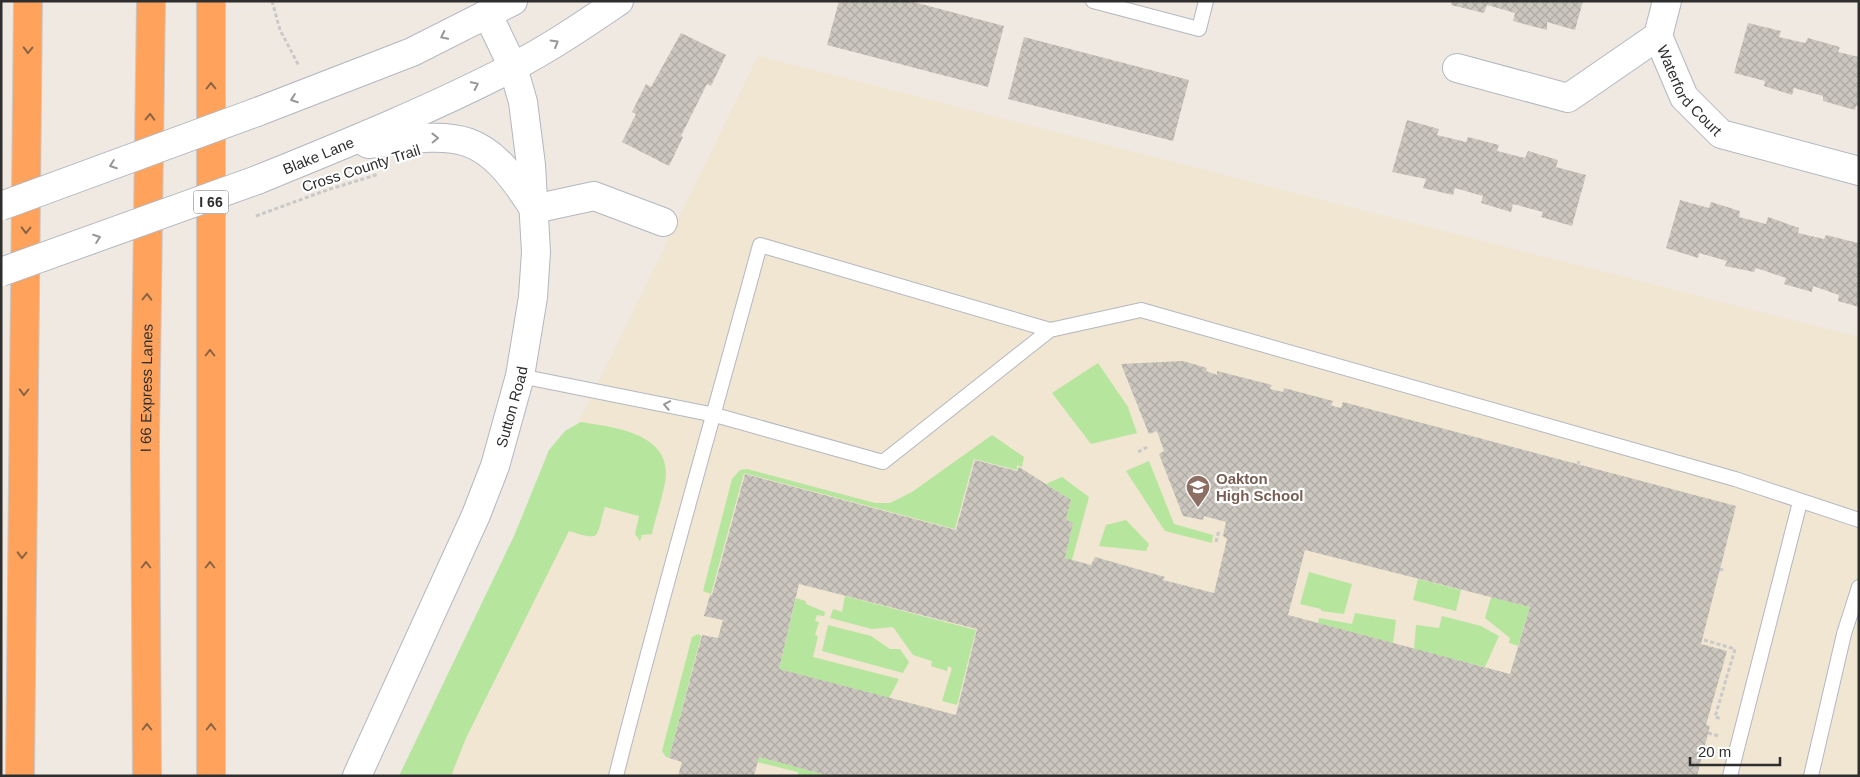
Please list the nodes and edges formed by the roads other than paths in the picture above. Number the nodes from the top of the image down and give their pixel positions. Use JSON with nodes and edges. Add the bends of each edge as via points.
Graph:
{"nodes":[{"id":1,"x":28,"y":1,"type":"edge"},
{"id":2,"x":152,"y":1,"type":"edge"},
{"id":3,"x":211,"y":1,"type":"edge"},
{"id":4,"x":513,"y":1,"type":"edge"},
{"id":5,"x":619,"y":1,"type":"edge"},
{"id":6,"x":1093,"y":1,"type":"edge"},
{"id":7,"x":1206,"y":1,"type":"edge"},
{"id":8,"x":1667,"y":1,"type":"edge"},
{"id":9,"x":488,"y":15,"type":"junction"},
{"id":10,"x":1658,"y":36,"type":"junction"},
{"id":11,"x":513,"y":67,"type":"junction"},
{"id":12,"x":1456,"y":68,"type":"dead end"},
{"id":13,"x":335,"y":148,"type":"junction"},
{"id":14,"x":1859,"y":171,"type":"edge"},
{"id":15,"x":1,"y":206,"type":"edge"},
{"id":16,"x":534,"y":209,"type":"junction"},
{"id":17,"x":663,"y":222,"type":"dead end"},
{"id":18,"x":1,"y":272,"type":"edge"},
{"id":19,"x":1050,"y":330,"type":"junction"},
{"id":20,"x":520,"y":376,"type":"junction"},
{"id":21,"x":715,"y":415,"type":"junction"},
{"id":22,"x":1800,"y":502,"type":"junction"},
{"id":23,"x":1859,"y":520,"type":"edge"},
{"id":24,"x":1859,"y":586,"type":"edge"},
{"id":25,"x":20,"y":776,"type":"edge"},
{"id":26,"x":147,"y":776,"type":"edge"},
{"id":27,"x":211,"y":776,"type":"edge"},
{"id":28,"x":357,"y":776,"type":"edge"},
{"id":29,"x":616,"y":776,"type":"edge"},
{"id":30,"x":1730,"y":776,"type":"edge"},
{"id":31,"x":1811,"y":776,"type":"edge"}],
"edges":[{"from":1,"to":25,"type":"highway","one_way":true},
{"from":26,"to":2,"type":"highway","name":"I 66 Express Lanes","one_way":true,"via":[[145,440]]},
{"from":27,"to":3,"type":"highway","number":"I 66","one_way":true},
{"from":4,"to":9,"type":"street"},
{"from":11,"to":5,"type":"street","name":"Blake Lane","one_way":true},
{"from":6,"to":7,"type":"lane","via":[[1199,29]]},
{"from":8,"to":10,"type":"street"},
{"from":9,"to":11,"type":"street","name":"Sutton Road"},
{"from":9,"to":15,"type":"street","one_way":true,"bridge":true,"via":[[412,52]]},
{"from":10,"to":12,"type":"street","name":"Waterford Court","via":[[1568,98]]},
{"from":10,"to":14,"type":"street","name":"Waterford Court","via":[[1684,97],[1720,134]]},
{"from":13,"to":11,"type":"street","name":"Blake Lane","one_way":true},
{"from":11,"to":16,"type":"street","name":"Sutton Road","via":[[527,126]]},
{"from":13,"to":16,"type":"street","one_way":true,"via":[[458,138],[482,146],[499,160]]},
{"from":18,"to":13,"type":"street","name":"Blake Lane","one_way":true,"bridge":true,"via":[[257,180]]},
{"from":16,"to":17,"type":"street","via":[[594,196]]},
{"from":16,"to":20,"type":"street","name":"Sutton Road","via":[[533,297]]},
{"from":19,"to":21,"type":"lane","via":[[883,462]]},
{"from":19,"to":21,"type":"lane","via":[[760,245]]},
{"from":19,"to":22,"type":"lane","via":[[1141,310],[1735,479]]},
{"from":21,"to":20,"type":"lane","one_way":true},
{"from":20,"to":28,"type":"street","name":"Sutton Road","via":[[495,466],[476,515]]},
{"from":21,"to":29,"type":"lane","via":[[670,566]]},
{"from":22,"to":23,"type":"lane"},
{"from":22,"to":30,"type":"lane"},
{"from":24,"to":31,"type":"lane","via":[[1844,634]]}]}
